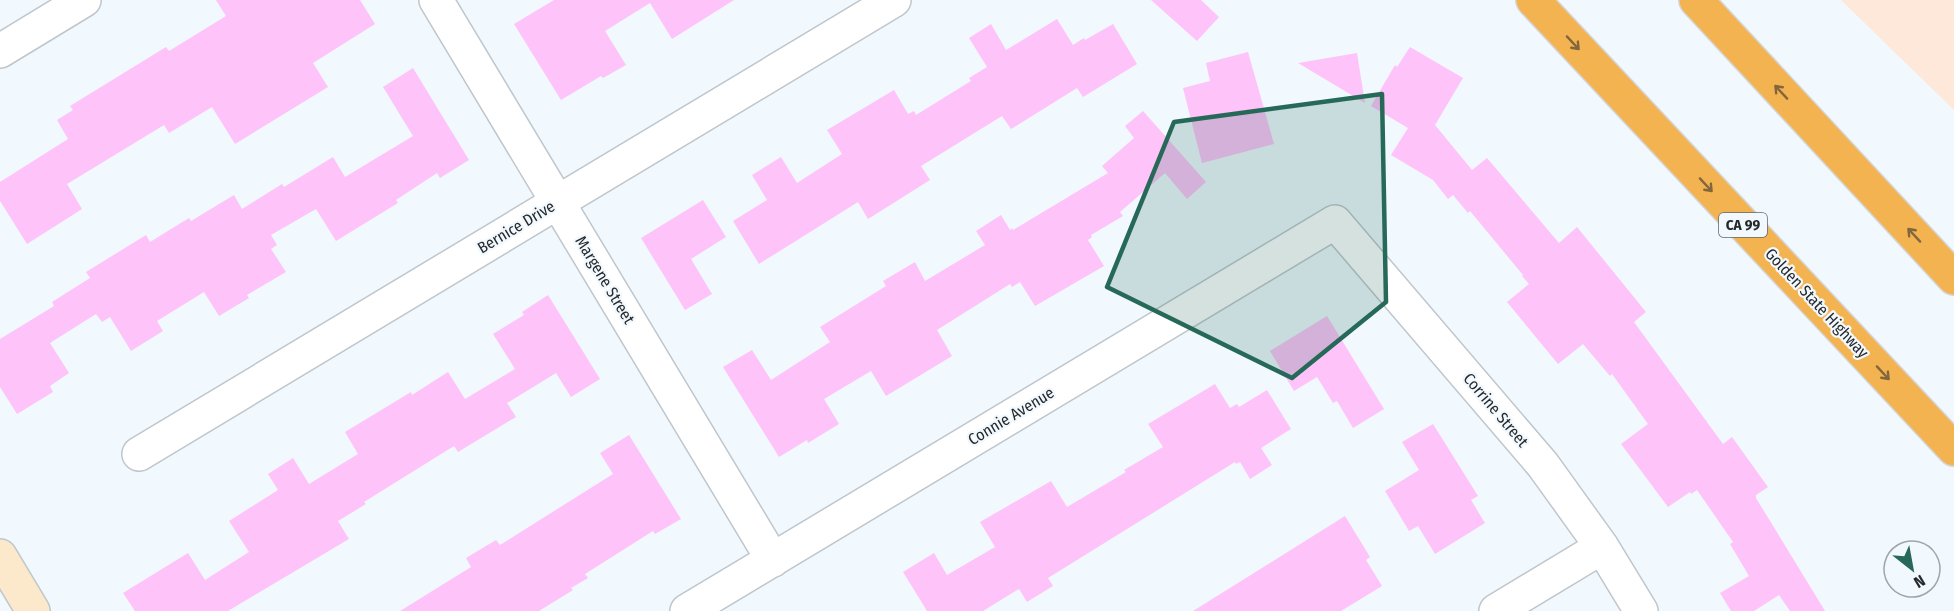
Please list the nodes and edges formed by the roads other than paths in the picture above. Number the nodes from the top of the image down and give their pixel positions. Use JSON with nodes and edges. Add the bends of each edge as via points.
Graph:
{"nodes":[{"id":1,"x":84,"y":0,"type":"edge"},
{"id":2,"x":436,"y":0,"type":"edge"},
{"id":3,"x":894,"y":0,"type":"edge"},
{"id":4,"x":1533,"y":0,"type":"edge"},
{"id":5,"x":1696,"y":0,"type":"edge"},
{"id":6,"x":0,"y":51,"type":"edge"},
{"id":7,"x":558,"y":202,"type":"junction"},
{"id":8,"x":1335,"y":222,"type":"joint"},
{"id":9,"x":1954,"y":278,"type":"edge"},
{"id":10,"x":1954,"y":449,"type":"edge"},
{"id":11,"x":139,"y":453,"type":"dead end"},
{"id":12,"x":1602,"y":548,"type":"junction"},
{"id":13,"x":0,"y":556,"type":"edge"},
{"id":14,"x":773,"y":560,"type":"junction"},
{"id":15,"x":33,"y":611,"type":"edge"},
{"id":16,"x":687,"y":611,"type":"edge"},
{"id":17,"x":1496,"y":611,"type":"edge"},
{"id":18,"x":1641,"y":611,"type":"edge"}],
"edges":[{"from":1,"to":6,"type":"street"},
{"from":2,"to":7,"type":"street","name":"Margene Street"},
{"from":3,"to":7,"type":"street","name":"Bernice Drive"},
{"from":4,"to":10,"type":"highway","name":"Golden State Highway","number":"CA 99","one_way":true},
{"from":9,"to":5,"type":"highway","one_way":true},
{"from":7,"to":11,"type":"street","name":"Bernice Drive"},
{"from":7,"to":14,"type":"street","name":"Margene Street"},
{"from":8,"to":12,"type":"street","name":"Corrine Street","via":[[1543,465]]},
{"from":8,"to":14,"type":"street","name":"Connie Avenue"},
{"from":12,"to":17,"type":"street"},
{"from":12,"to":18,"type":"street","name":"Corrine Street"},
{"from":13,"to":15,"type":"street"},
{"from":14,"to":16,"type":"street","name":"Connie Avenue"}]}
